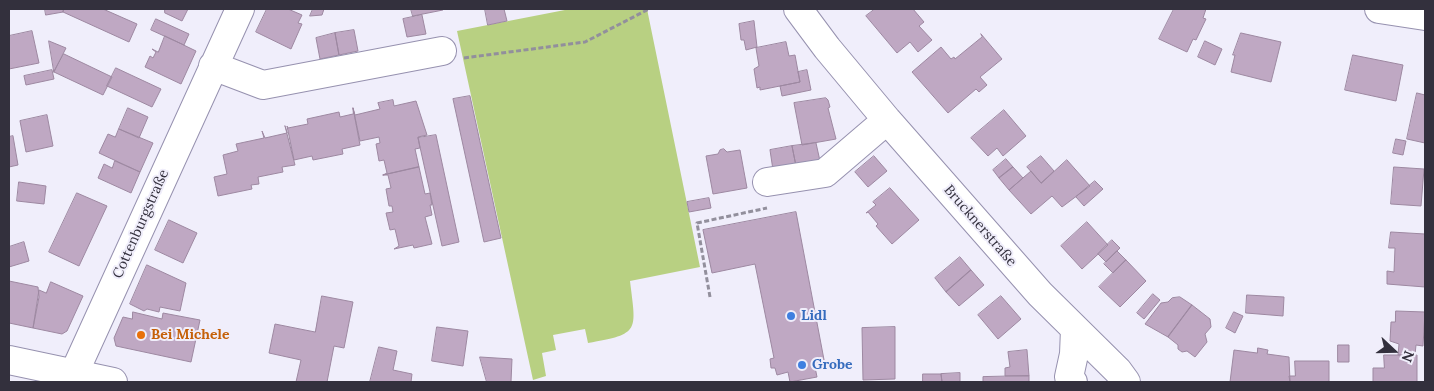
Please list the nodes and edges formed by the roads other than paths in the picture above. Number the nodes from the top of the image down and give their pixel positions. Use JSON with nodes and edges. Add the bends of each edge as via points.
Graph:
{"nodes":[{"id":1,"x":240,"y":9,"type":"edge"},
{"id":2,"x":798,"y":9,"type":"edge"},
{"id":3,"x":1379,"y":9,"type":"edge"},
{"id":4,"x":1425,"y":16,"type":"edge"},
{"id":5,"x":442,"y":51,"type":"road end"},
{"id":6,"x":214,"y":66,"type":"junction"},
{"id":7,"x":887,"y":120,"type":"junction"},
{"id":8,"x":774,"y":181,"type":"road end"},
{"id":9,"x":1075,"y":329,"type":"junction"},
{"id":10,"x":9,"y":360,"type":"edge"},
{"id":11,"x":72,"y":378,"type":"edge"},
{"id":12,"x":1118,"y":378,"type":"edge"},
{"id":13,"x":113,"y":382,"type":"edge"},
{"id":14,"x":1073,"y":382,"type":"edge"}],
"edges":[{"from":1,"to":6,"type":"street","name":"Cottenburgstraße"},
{"from":2,"to":7,"type":"street","name":"Brucknerstraße","via":[[826,48]]},
{"from":3,"to":4,"type":"street"},
{"from":5,"to":6,"type":"street","via":[[272,85],[254,84]]},
{"from":6,"to":11,"type":"street","name":"Cottenburgstraße"},
{"from":7,"to":8,"type":"street","via":[[825,173]]},
{"from":7,"to":9,"type":"street","name":"Brucknerstraße","via":[[1040,294]]},
{"from":9,"to":12,"type":"street","name":"Brucknerstraße"},
{"from":9,"to":14,"type":"street","via":[[1069,377]]},
{"from":10,"to":11,"type":"street"},
{"from":11,"to":13,"type":"street"}]}
